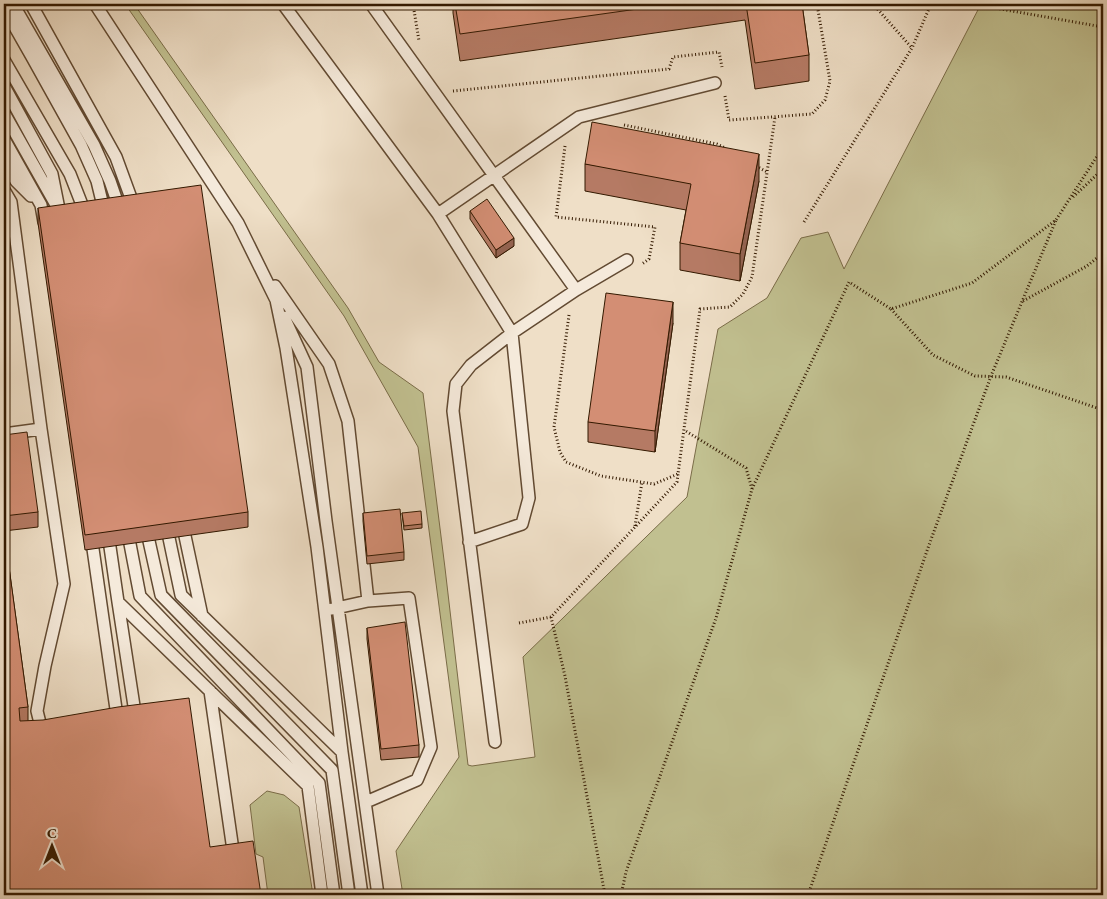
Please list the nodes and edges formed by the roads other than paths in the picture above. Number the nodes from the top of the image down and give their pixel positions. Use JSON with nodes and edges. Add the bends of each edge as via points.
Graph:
{"nodes":[{"id":1,"x":13,"y":4,"type":"edge"},
{"id":2,"x":31,"y":4,"type":"edge"},
{"id":3,"x":95,"y":4,"type":"edge"},
{"id":4,"x":282,"y":4,"type":"edge"},
{"id":5,"x":371,"y":4,"type":"edge"},
{"id":6,"x":4,"y":8,"type":"edge"},
{"id":7,"x":4,"y":60,"type":"edge"},
{"id":8,"x":715,"y":83,"type":"dead end"},
{"id":9,"x":4,"y":86,"type":"edge"},
{"id":10,"x":4,"y":113,"type":"edge"},
{"id":11,"x":4,"y":139,"type":"edge"},
{"id":12,"x":4,"y":160,"type":"edge"},
{"id":13,"x":494,"y":175,"type":"junction"},
{"id":14,"x":4,"y":190,"type":"edge"},
{"id":15,"x":41,"y":204,"type":"junction"},
{"id":16,"x":135,"y":209,"type":"edge"},
{"id":17,"x":121,"y":211,"type":"edge"},
{"id":18,"x":104,"y":214,"type":"edge"},
{"id":19,"x":438,"y":214,"type":"junction"},
{"id":20,"x":86,"y":216,"type":"edge"},
{"id":21,"x":44,"y":222,"type":"edge"},
{"id":22,"x":253,"y":253,"type":"junction"},
{"id":23,"x":627,"y":260,"type":"dead end"},
{"id":24,"x":576,"y":290,"type":"junction"},
{"id":25,"x":276,"y":300,"type":"junction"},
{"id":26,"x":512,"y":333,"type":"junction"},
{"id":27,"x":41,"y":429,"type":"junction"},
{"id":28,"x":4,"y":434,"type":"edge"},
{"id":29,"x":185,"y":536,"type":"edge"},
{"id":30,"x":169,"y":538,"type":"edge"},
{"id":31,"x":149,"y":541,"type":"edge"},
{"id":32,"x":470,"y":542,"type":"junction"},
{"id":33,"x":130,"y":544,"type":"edge"},
{"id":34,"x":110,"y":547,"type":"edge"},
{"id":35,"x":93,"y":549,"type":"edge"},
{"id":36,"x":368,"y":601,"type":"junction"},
{"id":37,"x":118,"y":602,"type":"junction"},
{"id":38,"x":338,"y":607,"type":"junction"},
{"id":39,"x":325,"y":610,"type":"junction"},
{"id":40,"x":202,"y":616,"type":"junction"},
{"id":41,"x":210,"y":691,"type":"junction"},
{"id":42,"x":137,"y":730,"type":"edge"},
{"id":43,"x":119,"y":732,"type":"edge"},
{"id":44,"x":495,"y":742,"type":"dead end"},
{"id":45,"x":44,"y":744,"type":"edge"},
{"id":46,"x":342,"y":752,"type":"junction"},
{"id":47,"x":366,"y":802,"type":"junction"},
{"id":48,"x":236,"y":868,"type":"edge"},
{"id":49,"x":322,"y":895,"type":"edge"},
{"id":50,"x":334,"y":895,"type":"edge"},
{"id":51,"x":349,"y":895,"type":"edge"},
{"id":52,"x":362,"y":895,"type":"edge"},
{"id":53,"x":378,"y":895,"type":"edge"}],
"edges":[{"from":1,"to":17,"type":"lane","via":[[94,145]]},
{"from":2,"to":16,"type":"lane","via":[[116,157]]},
{"from":3,"to":22,"type":"lane","via":[[238,222]]},
{"from":4,"to":19,"type":"lane"},
{"from":5,"to":13,"type":"lane"},
{"from":6,"to":18,"type":"lane","via":[[81,145],[97,181]]},
{"from":7,"to":20,"type":"lane","via":[[70,174]]},
{"from":8,"to":13,"type":"lane","via":[[579,116]]},
{"from":9,"to":10,"type":"lane","via":[[52,174],[60,215]]},
{"from":11,"to":15,"type":"lane"},
{"from":12,"to":15,"type":"lane","via":[[16,181]]},
{"from":13,"to":19,"type":"lane"},
{"from":13,"to":24,"type":"lane"},
{"from":14,"to":27,"type":"lane","via":[[11,202]]},
{"from":15,"to":21,"type":"lane"},
{"from":19,"to":26,"type":"lane"},
{"from":22,"to":25,"type":"lane"},
{"from":22,"to":36,"type":"lane","via":[[329,364],[348,421]]},
{"from":23,"to":24,"type":"lane"},
{"from":24,"to":26,"type":"lane"},
{"from":25,"to":38,"type":"lane","via":[[307,367]]},
{"from":25,"to":39,"type":"lane"},
{"from":26,"to":32,"type":"lane","via":[[471,365],[456,384],[453,411]]},
{"from":26,"to":32,"type":"lane","via":[[529,498],[522,524]]},
{"from":27,"to":28,"type":"lane"},
{"from":27,"to":45,"type":"lane","via":[[64,584],[37,711]]},
{"from":29,"to":40,"type":"lane"},
{"from":30,"to":40,"type":"lane","via":[[181,595]]},
{"from":31,"to":51,"type":"lane","via":[[161,595],[332,770]]},
{"from":32,"to":44,"type":"lane"},
{"from":33,"to":50,"type":"lane","via":[[140,596],[318,783]]},
{"from":34,"to":37,"type":"lane"},
{"from":35,"to":43,"type":"lane"},
{"from":36,"to":38,"type":"lane"},
{"from":36,"to":47,"type":"lane","via":[[409,598],[431,747],[417,780]]},
{"from":37,"to":41,"type":"lane"},
{"from":37,"to":42,"type":"lane"},
{"from":38,"to":39,"type":"lane"},
{"from":38,"to":47,"type":"lane"},
{"from":39,"to":46,"type":"lane"},
{"from":40,"to":46,"type":"lane"},
{"from":41,"to":48,"type":"lane"},
{"from":41,"to":49,"type":"lane","via":[[308,786]]},
{"from":46,"to":52,"type":"lane"},
{"from":47,"to":53,"type":"lane"}]}
